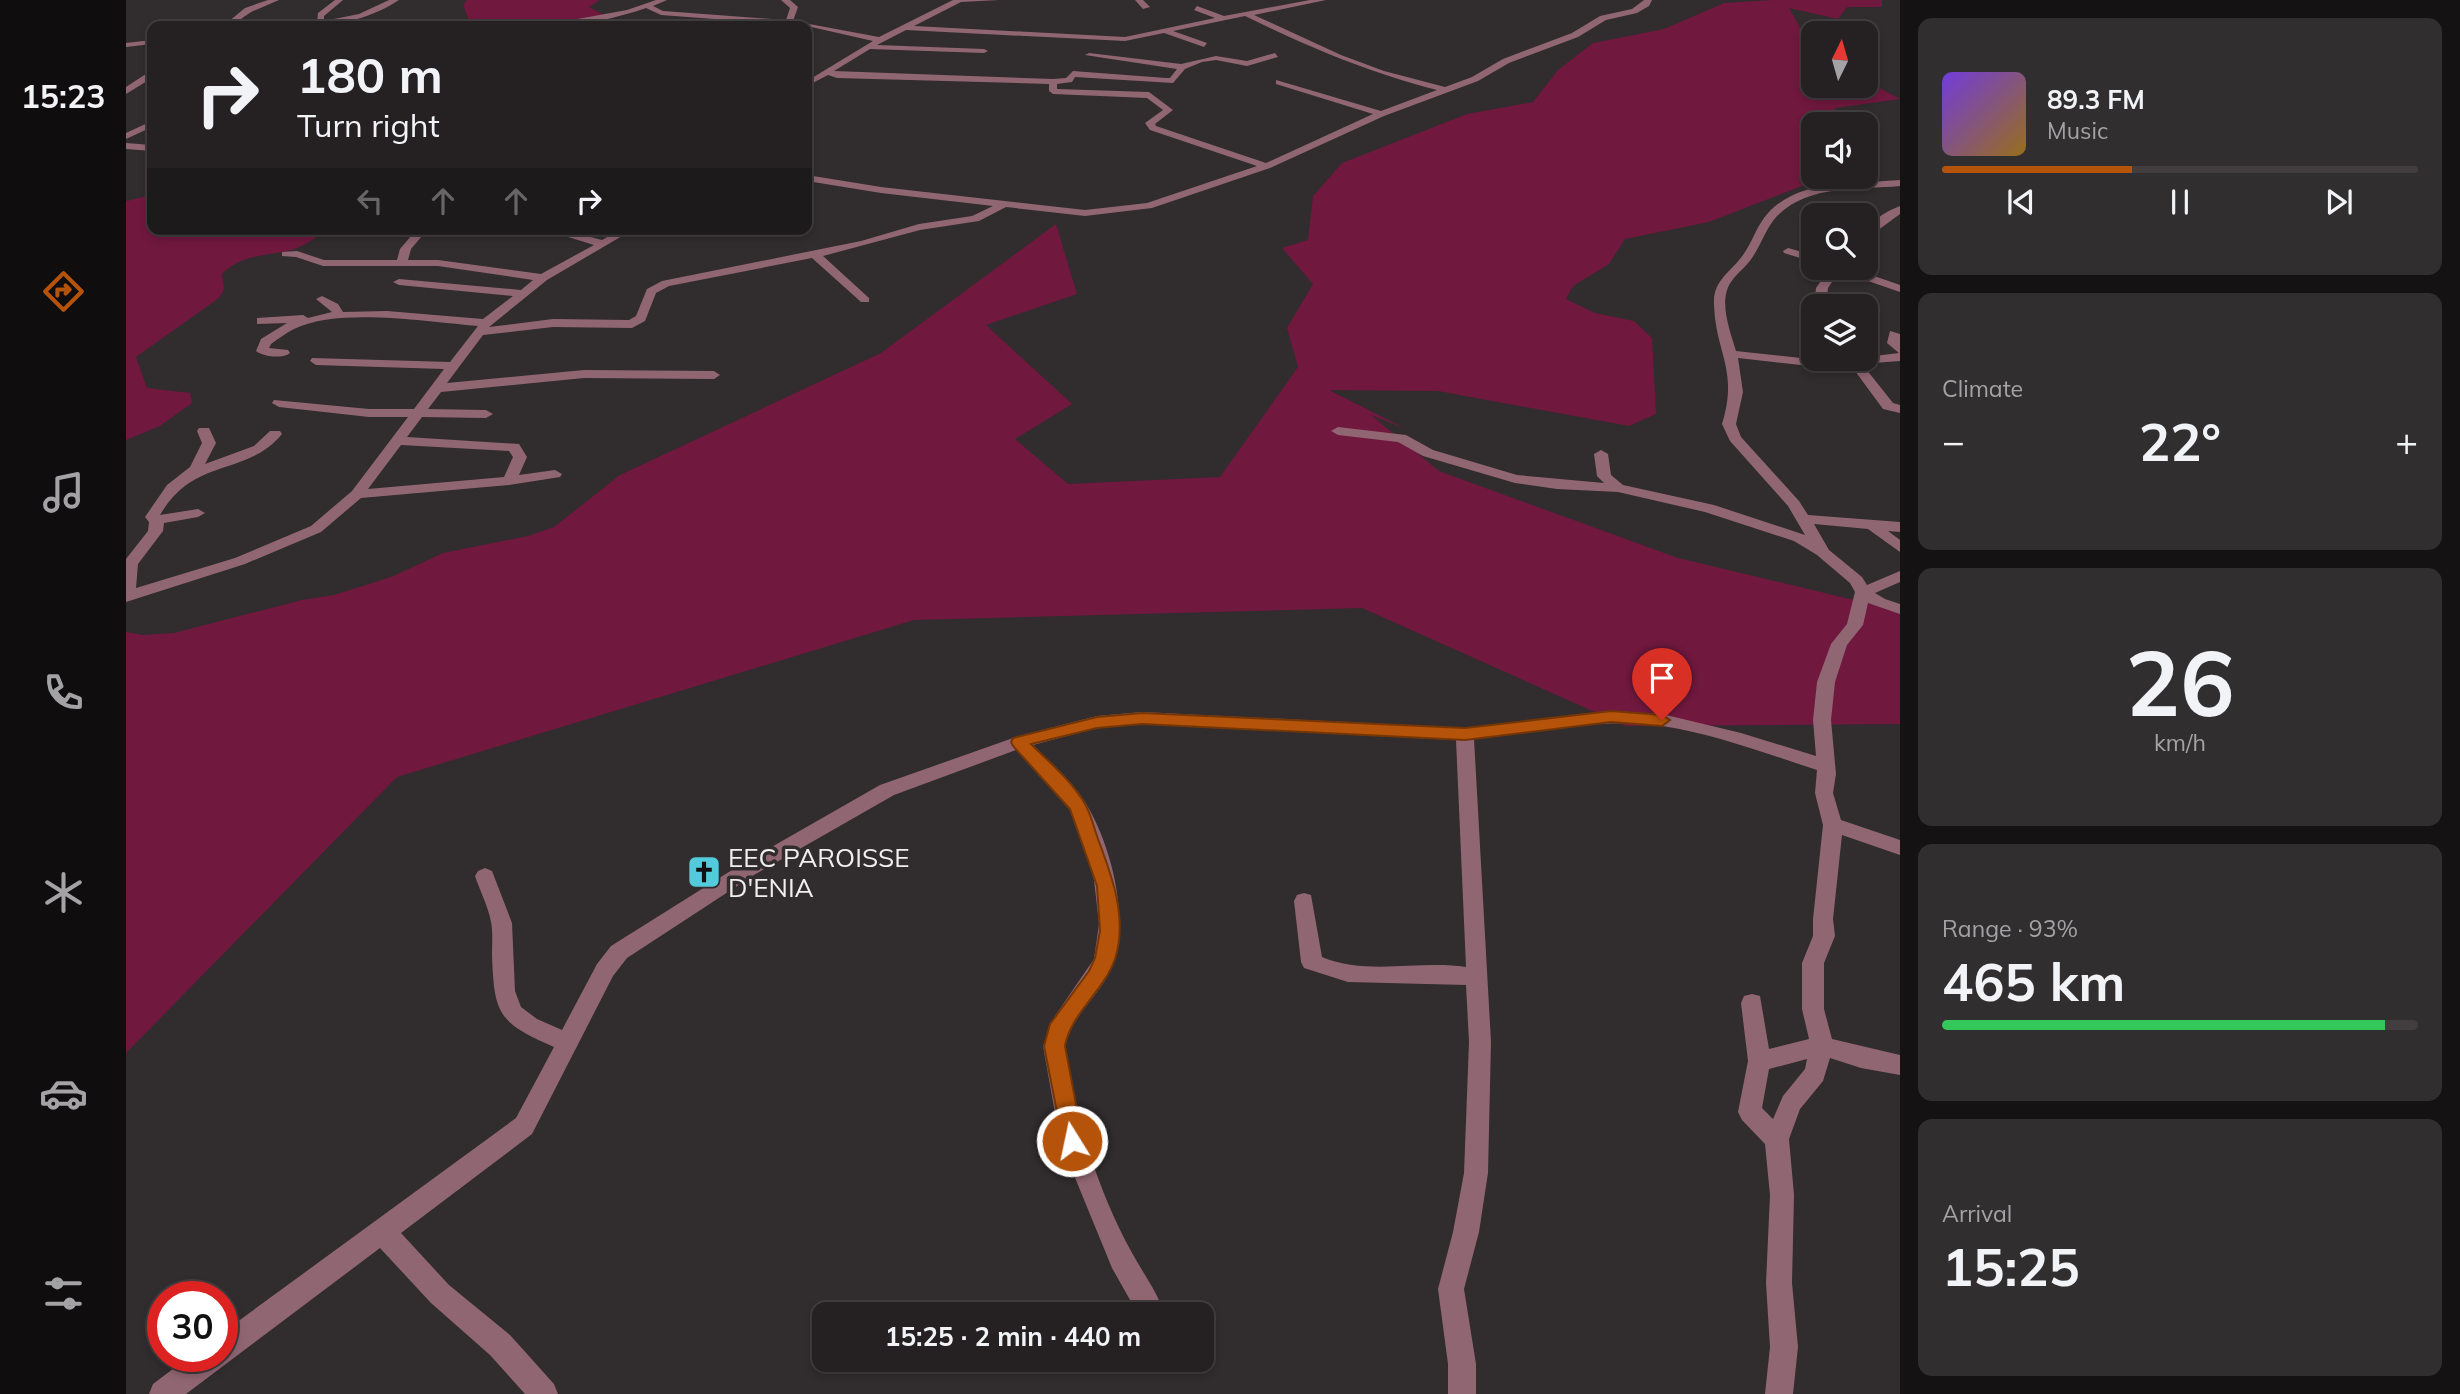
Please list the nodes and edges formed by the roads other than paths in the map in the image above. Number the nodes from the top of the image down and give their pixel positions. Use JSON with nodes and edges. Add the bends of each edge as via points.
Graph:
{"nodes":[{"id":1,"x":275,"y":0,"type":"edge"},
{"id":2,"x":339,"y":0,"type":"edge"},
{"id":3,"x":396,"y":0,"type":"edge"},
{"id":4,"x":663,"y":0,"type":"edge"},
{"id":5,"x":785,"y":0,"type":"edge"},
{"id":6,"x":961,"y":0,"type":"edge"},
{"id":7,"x":995,"y":0,"type":"edge"},
{"id":8,"x":1139,"y":0,"type":"edge"},
{"id":9,"x":1322,"y":0,"type":"edge"},
{"id":10,"x":1294,"y":2,"type":"edge"},
{"id":11,"x":1631,"y":2,"type":"dead end"},
{"id":12,"x":1647,"y":2,"type":"edge"},
{"id":13,"x":648,"y":6,"type":"junction"},
{"id":14,"x":1146,"y":7,"type":"dead end"},
{"id":15,"x":1198,"y":8,"type":"dead end"},
{"id":16,"x":1246,"y":14,"type":"junction"},
{"id":17,"x":1221,"y":18,"type":"junction"},
{"id":18,"x":233,"y":21,"type":"edge"},
{"id":19,"x":319,"y":21,"type":"edge"},
{"id":20,"x":335,"y":21,"type":"edge"},
{"id":21,"x":573,"y":21,"type":"edge"},
{"id":22,"x":775,"y":21,"type":"edge"},
{"id":23,"x":789,"y":21,"type":"edge"},
{"id":24,"x":812,"y":27,"type":"edge"},
{"id":25,"x":907,"y":28,"type":"junction"},
{"id":26,"x":1167,"y":32,"type":"junction"},
{"id":27,"x":1135,"y":39,"type":"junction"},
{"id":28,"x":880,"y":40,"type":"junction"},
{"id":29,"x":147,"y":43,"type":"edge"},
{"id":30,"x":126,"y":45,"type":"edge"},
{"id":31,"x":1204,"y":45,"type":"dead end"},
{"id":32,"x":870,"y":47,"type":"junction"},
{"id":33,"x":984,"y":51,"type":"dead end"},
{"id":34,"x":1089,"y":55,"type":"junction"},
{"id":35,"x":1275,"y":55,"type":"dead end"},
{"id":36,"x":1250,"y":63,"type":"junction"},
{"id":37,"x":1182,"y":67,"type":"junction"},
{"id":38,"x":1271,"y":70,"type":"dead end"},
{"id":39,"x":825,"y":71,"type":"junction"},
{"id":40,"x":1073,"y":74,"type":"junction"},
{"id":41,"x":147,"y":77,"type":"edge"},
{"id":42,"x":812,"y":80,"type":"edge"},
{"id":43,"x":1053,"y":82,"type":"junction"},
{"id":44,"x":1279,"y":82,"type":"dead end"},
{"id":45,"x":1445,"y":90,"type":"junction"},
{"id":46,"x":126,"y":91,"type":"edge"},
{"id":47,"x":1381,"y":114,"type":"junction"},
{"id":48,"x":147,"y":126,"type":"edge"},
{"id":49,"x":126,"y":136,"type":"edge"},
{"id":50,"x":126,"y":146,"type":"edge"},
{"id":51,"x":147,"y":148,"type":"edge"},
{"id":52,"x":1267,"y":166,"type":"junction"},
{"id":53,"x":812,"y":179,"type":"edge"},
{"id":54,"x":1899,"y":184,"type":"edge"},
{"id":55,"x":1006,"y":203,"type":"junction"},
{"id":56,"x":1900,"y":209,"type":"edge"},
{"id":57,"x":1878,"y":223,"type":"edge"},
{"id":58,"x":417,"y":235,"type":"edge"},
{"id":59,"x":572,"y":235,"type":"edge"},
{"id":60,"x":619,"y":235,"type":"edge"},
{"id":61,"x":604,"y":244,"type":"junction"},
{"id":62,"x":1788,"y":251,"type":"dead end"},
{"id":63,"x":286,"y":254,"type":"dead end"},
{"id":64,"x":814,"y":254,"type":"junction"},
{"id":65,"x":1801,"y":255,"type":"edge"},
{"id":66,"x":401,"y":263,"type":"junction"},
{"id":67,"x":543,"y":278,"type":"junction"},
{"id":68,"x":1875,"y":280,"type":"edge"},
{"id":69,"x":399,"y":282,"type":"dead end"},
{"id":70,"x":1900,"y":289,"type":"edge"},
{"id":71,"x":521,"y":293,"type":"junction"},
{"id":72,"x":322,"y":299,"type":"dead end"},
{"id":73,"x":865,"y":300,"type":"dead end"},
{"id":74,"x":339,"y":315,"type":"junction"},
{"id":75,"x":314,"y":319,"type":"junction"},
{"id":76,"x":261,"y":321,"type":"dead end"},
{"id":77,"x":483,"y":328,"type":"junction"},
{"id":78,"x":1894,"y":334,"type":"dead end"},
{"id":79,"x":1900,"y":350,"type":"edge"},
{"id":80,"x":285,"y":353,"type":"dead end"},
{"id":81,"x":1733,"y":354,"type":"junction"},
{"id":82,"x":1900,"y":357,"type":"edge"},
{"id":83,"x":1878,"y":359,"type":"edge"},
{"id":84,"x":316,"y":361,"type":"dead end"},
{"id":85,"x":1801,"y":362,"type":"edge"},
{"id":86,"x":455,"y":366,"type":"junction"},
{"id":87,"x":1861,"y":371,"type":"edge"},
{"id":88,"x":714,"y":375,"type":"dead end"},
{"id":89,"x":439,"y":388,"type":"junction"},
{"id":90,"x":279,"y":403,"type":"dead end"},
{"id":91,"x":1900,"y":409,"type":"edge"},
{"id":92,"x":486,"y":414,"type":"dead end"},
{"id":93,"x":417,"y":415,"type":"junction"},
{"id":94,"x":204,"y":431,"type":"dead end"},
{"id":95,"x":1338,"y":432,"type":"dead end"},
{"id":96,"x":275,"y":434,"type":"dead end"},
{"id":97,"x":395,"y":441,"type":"junction"},
{"id":98,"x":1601,"y":454,"type":"dead end"},
{"id":99,"x":192,"y":473,"type":"junction"},
{"id":100,"x":555,"y":474,"type":"dead end"},
{"id":101,"x":509,"y":481,"type":"junction"},
{"id":102,"x":1618,"y":488,"type":"junction"},
{"id":103,"x":357,"y":494,"type":"junction"},
{"id":104,"x":198,"y":513,"type":"dead end"},
{"id":105,"x":1803,"y":519,"type":"junction"},
{"id":106,"x":157,"y":520,"type":"junction"},
{"id":107,"x":1872,"y":525,"type":"junction"},
{"id":108,"x":1900,"y":527,"type":"edge"},
{"id":109,"x":1900,"y":547,"type":"edge"},
{"id":110,"x":1823,"y":553,"type":"junction"},
{"id":111,"x":1900,"y":576,"type":"edge"},
{"id":112,"x":1863,"y":592,"type":"junction"},
{"id":113,"x":127,"y":596,"type":"edge"},
{"id":114,"x":1900,"y":609,"type":"edge"},
{"id":115,"x":1465,"y":734,"type":"junction"},
{"id":116,"x":1019,"y":742,"type":"junction"},
{"id":117,"x":1826,"y":766,"type":"junction"},
{"id":118,"x":1833,"y":825,"type":"junction"},
{"id":119,"x":1900,"y":848,"type":"edge"},
{"id":120,"x":485,"y":876,"type":"dead end"},
{"id":121,"x":1304,"y":901,"type":"dead end"},
{"id":122,"x":1477,"y":977,"type":"junction"},
{"id":123,"x":1752,"y":1003,"type":"dead end"},
{"id":124,"x":569,"y":1043,"type":"junction"},
{"id":125,"x":1822,"y":1046,"type":"junction"},
{"id":126,"x":1759,"y":1060,"type":"junction"},
{"id":127,"x":1900,"y":1065,"type":"edge"},
{"id":128,"x":1777,"y":1139,"type":"junction"},
{"id":129,"x":381,"y":1230,"type":"junction"},
{"id":130,"x":1146,"y":1302,"type":"edge"},
{"id":131,"x":238,"y":1338,"type":"edge"},
{"id":132,"x":192,"y":1372,"type":"edge"},
{"id":133,"x":163,"y":1394,"type":"edge"},
{"id":134,"x":544,"y":1394,"type":"edge"},
{"id":135,"x":1462,"y":1394,"type":"edge"},
{"id":136,"x":1779,"y":1394,"type":"edge"}],
"edges":[{"from":1,"to":18,"type":"street","via":[[247,10]]},
{"from":2,"to":19,"type":"street"},
{"from":3,"to":20,"type":"street","via":[[376,11]]},
{"from":4,"to":13,"type":"street"},
{"from":5,"to":23,"type":"street","via":[[794,7]]},
{"from":6,"to":7,"type":"street"},
{"from":6,"to":25,"type":"street"},
{"from":8,"to":14,"type":"street"},
{"from":9,"to":10,"type":"street"},
{"from":10,"to":16,"type":"street","via":[[1253,8]]},
{"from":11,"to":12,"type":"street"},
{"from":12,"to":45,"type":"street"},
{"from":13,"to":21,"type":"street"},
{"from":13,"to":22,"type":"street","via":[[661,13]]},
{"from":15,"to":17,"type":"street"},
{"from":16,"to":17,"type":"street"},
{"from":16,"to":45,"type":"street","via":[[1381,73]]},
{"from":17,"to":26,"type":"street"},
{"from":24,"to":28,"type":"street"},
{"from":25,"to":27,"type":"street"},
{"from":25,"to":28,"type":"street"},
{"from":26,"to":27,"type":"street"},
{"from":26,"to":31,"type":"street"},
{"from":27,"to":34,"type":"street"},
{"from":28,"to":32,"type":"street"},
{"from":29,"to":30,"type":"street"},
{"from":32,"to":33,"type":"street"},
{"from":32,"to":39,"type":"street"},
{"from":34,"to":37,"type":"street"},
{"from":34,"to":40,"type":"street","via":[[1072,67]]},
{"from":35,"to":36,"type":"street"},
{"from":36,"to":37,"type":"street","via":[[1206,58]]},
{"from":36,"to":38,"type":"street"},
{"from":37,"to":40,"type":"street","via":[[1166,81]]},
{"from":39,"to":42,"type":"street"},
{"from":39,"to":43,"type":"street"},
{"from":40,"to":43,"type":"street","via":[[1069,80]]},
{"from":41,"to":46,"type":"street"},
{"from":43,"to":52,"type":"street","via":[[1053,90],[1149,96],[1169,110],[1152,120],[1153,128]]},
{"from":44,"to":47,"type":"street"},
{"from":45,"to":47,"type":"street"},
{"from":47,"to":52,"type":"street"},
{"from":48,"to":49,"type":"street"},
{"from":50,"to":51,"type":"street"},
{"from":52,"to":55,"type":"street","via":[[1148,206],[1110,212]]},
{"from":53,"to":55,"type":"street"},
{"from":54,"to":81,"type":"street","via":[[1836,186],[1784,205],[1772,215],[1746,259],[1720,289],[1721,316]]},
{"from":55,"to":64,"type":"street","via":[[975,219],[919,227]]},
{"from":56,"to":57,"type":"street"},
{"from":58,"to":66,"type":"street"},
{"from":59,"to":61,"type":"street"},
{"from":60,"to":61,"type":"street"},
{"from":61,"to":67,"type":"street"},
{"from":62,"to":65,"type":"street"},
{"from":63,"to":66,"type":"street","via":[[323,263]]},
{"from":64,"to":73,"type":"street"},
{"from":64,"to":77,"type":"street","via":[[666,283],[651,291],[641,318],[632,324]]},
{"from":66,"to":67,"type":"street","via":[[438,263]]},
{"from":67,"to":71,"type":"street"},
{"from":68,"to":70,"type":"street"},
{"from":69,"to":71,"type":"street"},
{"from":71,"to":77,"type":"street"},
{"from":72,"to":74,"type":"street"},
{"from":74,"to":75,"type":"street"},
{"from":74,"to":77,"type":"street","via":[[387,315]]},
{"from":75,"to":76,"type":"street"},
{"from":75,"to":80,"type":"street","via":[[273,336],[262,351]]},
{"from":77,"to":86,"type":"street"},
{"from":78,"to":79,"type":"street","via":[[1893,343]]},
{"from":81,"to":85,"type":"street"},
{"from":81,"to":105,"type":"street","via":[[1737,378],[1729,424],[1735,438]]},
{"from":82,"to":83,"type":"street"},
{"from":84,"to":86,"type":"street"},
{"from":86,"to":89,"type":"street"},
{"from":87,"to":91,"type":"street","via":[[1888,406]]},
{"from":88,"to":89,"type":"street","via":[[584,374]]},
{"from":89,"to":93,"type":"street"},
{"from":90,"to":93,"type":"street"},
{"from":92,"to":93,"type":"street"},
{"from":93,"to":97,"type":"street"},
{"from":94,"to":99,"type":"street","via":[[209,443]]},
{"from":95,"to":102,"type":"street","via":[[1401,438],[1428,453],[1515,479]]},
{"from":96,"to":99,"type":"street","via":[[260,449]]},
{"from":97,"to":101,"type":"street","via":[[514,447],[520,457]]},
{"from":97,"to":103,"type":"street"},
{"from":98,"to":102,"type":"street","via":[[1604,476]]},
{"from":99,"to":106,"type":"street","via":[[172,488],[153,513]]},
{"from":100,"to":101,"type":"street"},
{"from":101,"to":103,"type":"street"},
{"from":102,"to":110,"type":"street","via":[[1709,508],[1799,538]]},
{"from":103,"to":113,"type":"street","via":[[316,529],[240,561]]},
{"from":104,"to":106,"type":"street"},
{"from":105,"to":107,"type":"street"},
{"from":105,"to":110,"type":"street"},
{"from":106,"to":113,"type":"street","via":[[155,531],[130,564]]},
{"from":107,"to":108,"type":"street"},
{"from":107,"to":109,"type":"street"},
{"from":110,"to":112,"type":"street","via":[[1856,580]]},
{"from":111,"to":112,"type":"street"},
{"from":112,"to":114,"type":"street"},
{"from":112,"to":117,"type":"street","via":[[1856,625],[1839,644],[1826,682],[1822,720]]},
{"from":115,"to":116,"type":"street","via":[[1142,718],[1097,722]]},
{"from":115,"to":117,"type":"street","via":[[1611,717],[1662,720],[1741,738]]},
{"from":115,"to":122,"type":"street"},
{"from":116,"to":124,"type":"street","via":[[887,790],[638,937],[605,970]]},
{"from":116,"to":130,"type":"street","via":[[1078,807],[1106,886],[1110,931],[1105,958],[1057,1031],[1054,1046],[1072,1141],[1121,1259]]},
{"from":117,"to":118,"type":"street","via":[[1824,793]]},
{"from":118,"to":119,"type":"street"},
{"from":118,"to":125,"type":"street","via":[[1824,936],[1813,963],[1813,1009]]},
{"from":120,"to":124,"type":"street","via":[[502,922],[504,992],[512,1013],[529,1026]]},
{"from":121,"to":122,"type":"street","via":[[1312,962],[1321,968]]},
{"from":122,"to":135,"type":"street","via":[[1476,1173],[1451,1289]]},
{"from":123,"to":126,"type":"street"},
{"from":124,"to":129,"type":"street","via":[[523,1126]]},
{"from":125,"to":126,"type":"street"},
{"from":125,"to":127,"type":"street"},
{"from":125,"to":128,"type":"street","via":[[1815,1074],[1791,1103]]},
{"from":126,"to":128,"type":"street","via":[[1750,1112]]},
{"from":128,"to":136,"type":"street","via":[[1784,1347]]},
{"from":129,"to":131,"type":"street"},
{"from":129,"to":134,"type":"street"},
{"from":132,"to":133,"type":"street"}]}
